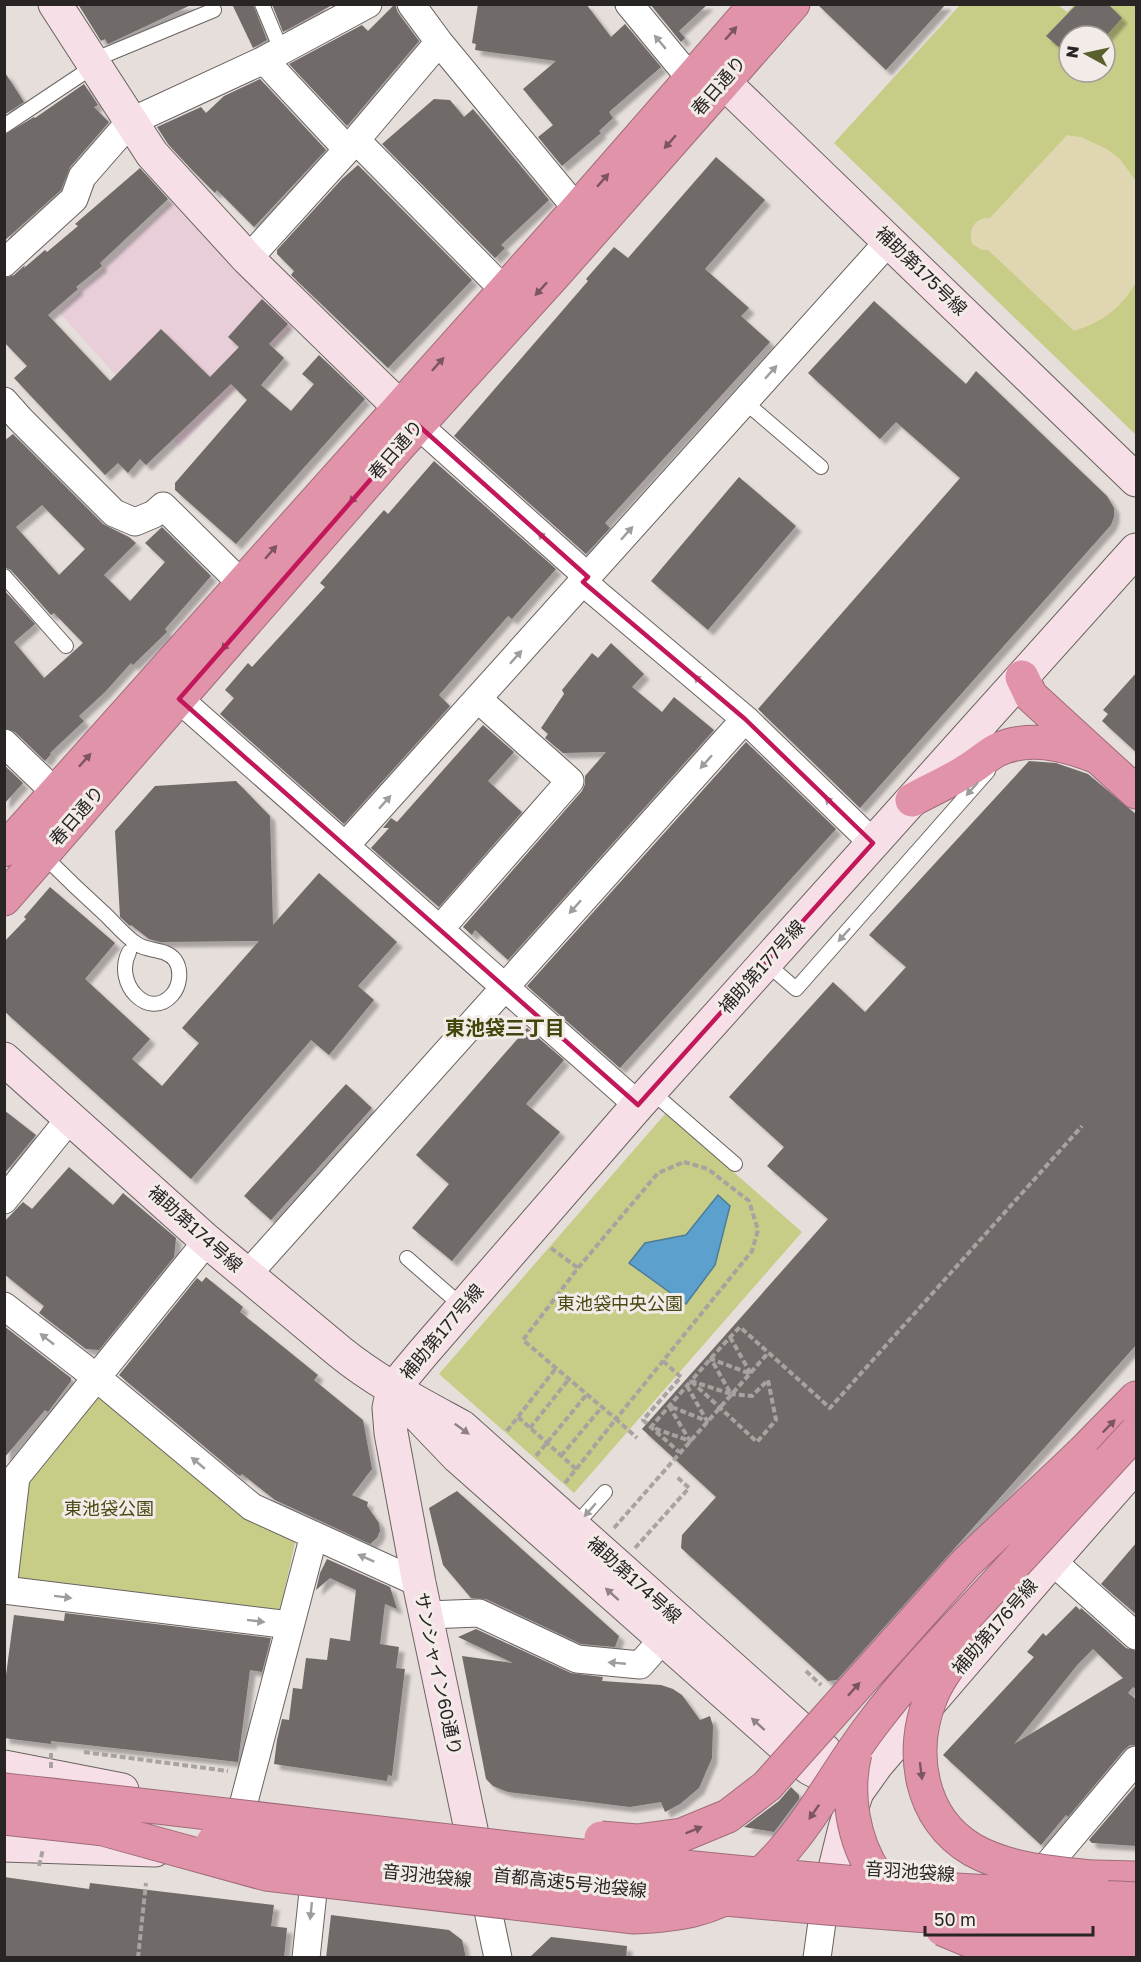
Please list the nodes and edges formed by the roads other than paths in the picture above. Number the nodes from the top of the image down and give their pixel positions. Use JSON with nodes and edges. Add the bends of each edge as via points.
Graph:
{"nodes":[{"id":1,"x":56,"y":4,"type":"edge"},
{"id":2,"x":262,"y":4,"type":"edge"},
{"id":3,"x":411,"y":4,"type":"edge"},
{"id":4,"x":628,"y":4,"type":"edge"},
{"id":5,"x":756,"y":4,"type":"edge"},
{"id":6,"x":793,"y":4,"type":"edge"},
{"id":7,"x":364,"y":5,"type":"edge"},
{"id":8,"x":214,"y":10,"type":"dead end"},
{"id":9,"x":439,"y":42,"type":"junction"},
{"id":10,"x":273,"y":56,"type":"junction"},
{"id":11,"x":92,"y":63,"type":"junction"},
{"id":12,"x":706,"y":75,"type":"junction"},
{"id":13,"x":130,"y":122,"type":"junction"},
{"id":14,"x":4,"y":126,"type":"edge"},
{"id":15,"x":351,"y":144,"type":"junction"},
{"id":16,"x":577,"y":209,"type":"junction"},
{"id":17,"x":889,"y":241,"type":"junction"},
{"id":18,"x":248,"y":259,"type":"junction"},
{"id":19,"x":4,"y":263,"type":"edge"},
{"id":20,"x":504,"y":290,"type":"junction"},
{"id":21,"x":744,"y":402,"type":"junction"},
{"id":22,"x":408,"y":416,"type":"junction"},
{"id":23,"x":10,"y":418,"type":"edge"},
{"id":24,"x":821,"y":467,"type":"dead end"},
{"id":25,"x":1137,"y":480,"type":"edge"},
{"id":26,"x":1137,"y":550,"type":"edge"},
{"id":27,"x":4,"y":576,"type":"edge"},
{"id":28,"x":585,"y":579,"type":"junction"},
{"id":29,"x":243,"y":584,"type":"junction"},
{"id":30,"x":66,"y":646,"type":"dead end"},
{"id":31,"x":1022,"y":677,"type":"junction"},
{"id":32,"x":179,"y":699,"type":"junction"},
{"id":33,"x":478,"y":699,"type":"junction"},
{"id":34,"x":745,"y":719,"type":"junction"},
{"id":35,"x":4,"y":743,"type":"edge"},
{"id":36,"x":1011,"y":745,"type":"junction"},
{"id":37,"x":1097,"y":757,"type":"junction"},
{"id":38,"x":1137,"y":771,"type":"edge"},
{"id":39,"x":1137,"y":792,"type":"edge"},
{"id":40,"x":56,"y":793,"type":"junction"},
{"id":41,"x":912,"y":800,"type":"junction"},
{"id":42,"x":873,"y":843,"type":"junction"},
{"id":43,"x":346,"y":846,"type":"junction"},
{"id":44,"x":4,"y":850,"type":"edge"},
{"id":45,"x":43,"y":855,"type":"junction"},
{"id":46,"x":4,"y":898,"type":"edge"},
{"id":47,"x":440,"y":929,"type":"junction"},
{"id":48,"x":129,"y":952,"type":"dead end"},
{"id":49,"x":766,"y":963,"type":"junction"},
{"id":50,"x":504,"y":987,"type":"junction"},
{"id":51,"x":4,"y":1059,"type":"edge"},
{"id":52,"x":645,"y":1098,"type":"junction"},
{"id":53,"x":71,"y":1117,"type":"junction"},
{"id":54,"x":735,"y":1164,"type":"dead end"},
{"id":55,"x":4,"y":1200,"type":"edge"},
{"id":56,"x":207,"y":1241,"type":"junction"},
{"id":57,"x":407,"y":1258,"type":"dead end"},
{"id":58,"x":247,"y":1275,"type":"junction"},
{"id":59,"x":4,"y":1306,"type":"edge"},
{"id":60,"x":463,"y":1307,"type":"junction"},
{"id":61,"x":97,"y":1378,"type":"junction"},
{"id":62,"x":393,"y":1389,"type":"junction"},
{"id":63,"x":1137,"y":1398,"type":"edge"},
{"id":64,"x":1137,"y":1432,"type":"edge"},
{"id":65,"x":1081,"y":1454,"type":"junction"},
{"id":66,"x":1137,"y":1454,"type":"edge"},
{"id":67,"x":1137,"y":1465,"type":"edge"},
{"id":68,"x":605,"y":1492,"type":"dead end"},
{"id":69,"x":574,"y":1527,"type":"junction"},
{"id":70,"x":314,"y":1535,"type":"junction"},
{"id":71,"x":1052,"y":1561,"type":"junction"},
{"id":72,"x":631,"y":1563,"type":"junction"},
{"id":73,"x":4,"y":1580,"type":"edge"},
{"id":74,"x":419,"y":1582,"type":"junction"},
{"id":75,"x":4,"y":1590,"type":"edge"},
{"id":76,"x":921,"y":1612,"type":"dead end"},
{"id":77,"x":426,"y":1615,"type":"junction"},
{"id":78,"x":290,"y":1625,"type":"junction"},
{"id":79,"x":1137,"y":1636,"type":"edge"},
{"id":80,"x":663,"y":1639,"type":"junction"},
{"id":81,"x":888,"y":1650,"type":"dead end"},
{"id":82,"x":1137,"y":1760,"type":"edge"},
{"id":83,"x":877,"y":1764,"type":"junction"},
{"id":84,"x":4,"y":1767,"type":"edge"},
{"id":85,"x":4,"y":1785,"type":"edge"},
{"id":86,"x":4,"y":1790,"type":"edge"},
{"id":87,"x":857,"y":1792,"type":"junction"},
{"id":88,"x":231,"y":1812,"type":"junction"},
{"id":89,"x":4,"y":1818,"type":"edge"},
{"id":90,"x":4,"y":1826,"type":"edge"},
{"id":91,"x":318,"y":1826,"type":"junction"},
{"id":92,"x":103,"y":1829,"type":"junction"},
{"id":93,"x":474,"y":1840,"type":"junction"},
{"id":94,"x":4,"y":1845,"type":"edge"},
{"id":95,"x":216,"y":1851,"type":"junction"},
{"id":96,"x":316,"y":1864,"type":"junction"},
{"id":97,"x":835,"y":1867,"type":"junction"},
{"id":98,"x":1137,"y":1878,"type":"edge"},
{"id":99,"x":1035,"y":1880,"type":"junction"},
{"id":100,"x":482,"y":1882,"type":"junction"},
{"id":101,"x":1137,"y":1884,"type":"edge"},
{"id":102,"x":1137,"y":1899,"type":"edge"},
{"id":103,"x":822,"y":1922,"type":"junction"},
{"id":104,"x":1126,"y":1945,"type":"edge"},
{"id":105,"x":306,"y":1958,"type":"edge"},
{"id":106,"x":498,"y":1958,"type":"edge"},
{"id":107,"x":817,"y":1958,"type":"edge"}],
"edges":[{"from":1,"to":11,"type":"street"},
{"from":2,"to":10,"type":"lane"},
{"from":3,"to":9,"type":"street"},
{"from":12,"to":4,"type":"street","one_way":true},
{"from":12,"to":5,"type":"highway","name":"春日通り","one_way":true},
{"from":6,"to":12,"type":"highway","name":"春日通り"},
{"from":7,"to":10,"type":"street"},
{"from":8,"to":11,"type":"lane"},
{"from":9,"to":15,"type":"street"},
{"from":9,"to":16,"type":"street"},
{"from":10,"to":13,"type":"street"},
{"from":10,"to":15,"type":"street"},
{"from":11,"to":13,"type":"street"},
{"from":11,"to":14,"type":"lane"},
{"from":16,"to":12,"type":"highway","name":"春日通り","one_way":true},
{"from":12,"to":17,"type":"street","name":"補助第175号線"},
{"from":12,"to":22,"type":"highway","name":"春日通り","one_way":true,"via":[[556,273]]},
{"from":13,"to":18,"type":"street","via":[[152,154]]},
{"from":13,"to":19,"type":"street","via":[[82,177],[74,199]]},
{"from":15,"to":18,"type":"street"},
{"from":15,"to":20,"type":"street"},
{"from":16,"to":20,"type":"highway","name":"春日通り"},
{"from":21,"to":17,"type":"street","one_way":true},
{"from":17,"to":25,"type":"street","name":"補助第175号線"},
{"from":18,"to":22,"type":"street"},
{"from":22,"to":20,"type":"highway","name":"春日通り","one_way":true},
{"from":21,"to":24,"type":"lane"},
{"from":28,"to":21,"type":"street","one_way":true},
{"from":28,"to":22,"type":"street","one_way":true},
{"from":29,"to":22,"type":"highway","name":"春日通り","one_way":true},
{"from":22,"to":32,"type":"highway","name":"春日通り","one_way":true},
{"from":23,"to":29,"type":"street","via":[[114,513],[135,522],[163,506]]},
{"from":26,"to":31,"type":"street","name":"補助第177号線"},
{"from":27,"to":30,"type":"lane"},
{"from":33,"to":28,"type":"street","one_way":true},
{"from":34,"to":28,"type":"street","one_way":true},
{"from":40,"to":29,"type":"highway","name":"春日通り","one_way":true},
{"from":31,"to":37,"type":"highway","via":[[1031,696]]},
{"from":31,"to":38,"type":"highway","via":[[1040,683]]},
{"from":31,"to":41,"type":"street","name":"補助第177号線"},
{"from":32,"to":43,"type":"street"},
{"from":32,"to":45,"type":"highway","name":"春日通り"},
{"from":43,"to":33,"type":"street","one_way":true},
{"from":33,"to":47,"type":"street","via":[[570,781]]},
{"from":42,"to":34,"type":"street","one_way":true},
{"from":34,"to":50,"type":"street","one_way":true},
{"from":35,"to":40,"type":"street"},
{"from":36,"to":37,"type":"highway","via":[[1052,743]]},
{"from":36,"to":41,"type":"highway"},
{"from":36,"to":49,"type":"lane","one_way":true,"via":[[796,989]]},
{"from":37,"to":39,"type":"highway"},
{"from":40,"to":44,"type":"highway","name":"春日通り"},
{"from":41,"to":42,"type":"street","name":"補助第177号線"},
{"from":42,"to":49,"type":"street","name":"補助第177号線"},
{"from":43,"to":47,"type":"street"},
{"from":45,"to":46,"type":"highway","name":"春日通り"},
{"from":45,"to":48,"type":"lane","via":[[138,945],[175,960],[179,974],[171,996],[153,1003],[133,993],[124,968]]},
{"from":47,"to":50,"type":"street"},
{"from":49,"to":52,"type":"street","name":"補助第177号線"},
{"from":50,"to":52,"type":"street"},
{"from":50,"to":58,"type":"street"},
{"from":51,"to":53,"type":"street","name":"補助第174号線"},
{"from":52,"to":54,"type":"lane"},
{"from":52,"to":60,"type":"street","name":"補助第177号線"},
{"from":53,"to":55,"type":"street"},
{"from":53,"to":56,"type":"street","name":"補助第174号線"},
{"from":56,"to":58,"type":"street","name":"補助第174号線"},
{"from":56,"to":61,"type":"street"},
{"from":57,"to":60,"type":"lane"},
{"from":58,"to":62,"type":"street","name":"補助第174号線","via":[[357,1366]]},
{"from":61,"to":59,"type":"street","one_way":true},
{"from":60,"to":62,"type":"street","name":"補助第177号線"},
{"from":70,"to":61,"type":"street","one_way":true,"via":[[252,1507]]},
{"from":61,"to":73,"type":"street","via":[[16,1477]]},
{"from":62,"to":69,"type":"street","name":"補助第174号線","one_way":true,"via":[[462,1427]]},
{"from":62,"to":74,"type":"street","name":"サンシャイン60通り","via":[[389,1408],[391,1433]]},
{"from":80,"to":62,"type":"street","name":"補助第174号線","one_way":true,"via":[[445,1446]]},
{"from":65,"to":63,"type":"highway","one_way":true},
{"from":64,"to":92,"type":"highway","one_way":true,"bridge":true,"via":[[926,1659],[881,1714],[782,1854],[745,1887],[701,1909],[634,1917],[266,1874]]},
{"from":91,"to":65,"type":"highway","one_way":true,"bridge":true,"via":[[424,1820],[637,1841],[682,1835],[728,1816],[767,1786],[966,1563]]},
{"from":65,"to":104,"type":"highway","bridge":true,"via":[[893,1678],[869,1712],[854,1760],[851,1801],[863,1849],[876,1875],[918,1916],[947,1932],[1009,1949]]},
{"from":66,"to":98,"type":"highway","one_way":true,"bridge":true,"via":[[972,1635],[948,1667],[931,1696],[920,1732],[919,1755],[922,1781],[932,1809],[972,1850],[1019,1867]]},
{"from":67,"to":71,"type":"street","name":"補助第176号線"},
{"from":68,"to":69,"type":"lane","one_way":true},
{"from":69,"to":72,"type":"street","name":"補助第174号線"},
{"from":74,"to":70,"type":"street","one_way":true},
{"from":70,"to":78,"type":"street"},
{"from":71,"to":79,"type":"street"},
{"from":71,"to":83,"type":"street","name":"補助第176号線"},
{"from":72,"to":83,"type":"street","via":[[698,1613],[836,1736]]},
{"from":72,"to":87,"type":"street","name":"補助第174号線","via":[[824,1750]]},
{"from":74,"to":77,"type":"street","name":"サンシャイン60通り"},
{"from":75,"to":78,"type":"street","one_way":true},
{"from":76,"to":81,"type":"lane"},
{"from":80,"to":77,"type":"street","one_way":true,"via":[[640,1665],[577,1659],[479,1613]]},
{"from":77,"to":93,"type":"street","name":"サンシャイン60通り"},
{"from":78,"to":88,"type":"street"},
{"from":87,"to":80,"type":"street","name":"補助第174号線","one_way":true,"via":[[808,1768]]},
{"from":82,"to":99,"type":"street"},
{"from":83,"to":87,"type":"street","name":"補助第176号線"},
{"from":84,"to":88,"type":"street"},
{"from":85,"to":88,"type":"street","name":"音羽池袋線"},
{"from":86,"to":91,"type":"highway","name":"首都高速5号池袋線","bridge":true},
{"from":87,"to":97,"type":"street"},
{"from":88,"to":93,"type":"street","name":"音羽池袋線"},
{"from":89,"to":92,"type":"highway","name":"首都高速5号池袋線","bridge":true},
{"from":90,"to":95,"type":"street","name":"音羽池袋線"},
{"from":91,"to":102,"type":"highway","name":"首都高速5号池袋線","bridge":true,"via":[[825,1881]]},
{"from":92,"to":104,"type":"highway","name":"首都高速5号池袋線","bridge":true,"via":[[677,1895],[1015,1923]]},
{"from":93,"to":97,"type":"street","name":"音羽池袋線"},
{"from":93,"to":100,"type":"street","name":"サンシャイン60通り"},
{"from":94,"to":95,"type":"street"},
{"from":95,"to":96,"type":"street","name":"音羽池袋線"},
{"from":96,"to":100,"type":"street","name":"音羽池袋線"},
{"from":96,"to":105,"type":"street","one_way":true},
{"from":97,"to":99,"type":"street","name":"音羽池袋線"},
{"from":97,"to":103,"type":"street"},
{"from":99,"to":101,"type":"street","name":"音羽池袋線"},
{"from":100,"to":103,"type":"street","name":"音羽池袋線"},
{"from":100,"to":106,"type":"street","name":"サンシャイン60通り"},
{"from":103,"to":104,"type":"street","name":"音羽池袋線"},
{"from":103,"to":107,"type":"street"}]}
